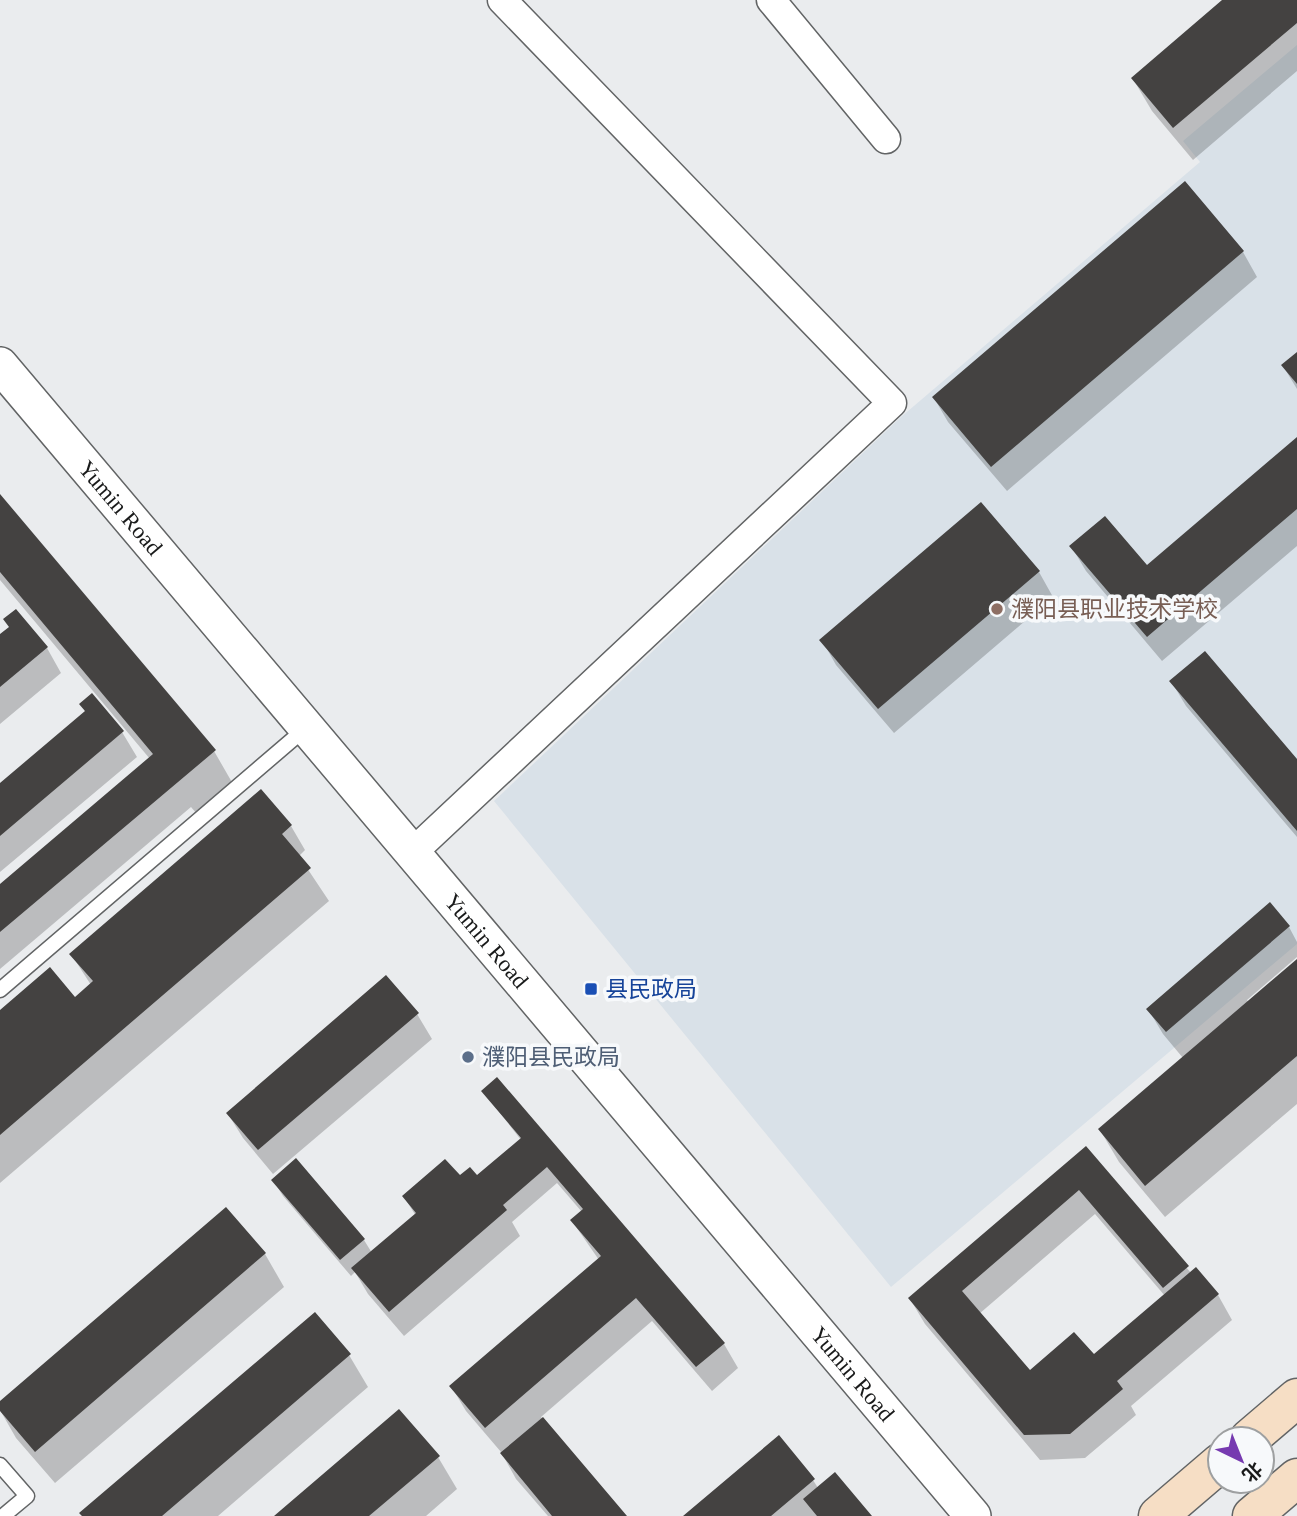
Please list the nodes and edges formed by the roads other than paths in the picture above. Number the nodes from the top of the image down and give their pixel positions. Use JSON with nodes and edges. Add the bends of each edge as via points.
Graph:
{"nodes":[{"id":1,"x":502,"y":0,"type":"edge"},
{"id":2,"x":771,"y":0,"type":"edge"},
{"id":3,"x":886,"y":139,"type":"dead end"},
{"id":4,"x":0,"y":365,"type":"edge"},
{"id":5,"x":306,"y":728,"type":"junction"},
{"id":6,"x":412,"y":853,"type":"junction"},
{"id":7,"x":0,"y":990,"type":"edge"},
{"id":8,"x":1297,"y":1398,"type":"edge"},
{"id":9,"x":1265,"y":1425,"type":"edge"},
{"id":10,"x":0,"y":1465,"type":"edge"},
{"id":11,"x":1206,"y":1475,"type":"edge"},
{"id":12,"x":1297,"y":1478,"type":"edge"},
{"id":13,"x":4,"y":1516,"type":"edge"},
{"id":14,"x":973,"y":1516,"type":"edge"},
{"id":15,"x":1158,"y":1516,"type":"edge"},
{"id":16,"x":1252,"y":1516,"type":"edge"}],
"edges":[{"from":1,"to":6,"type":"street","via":[[892,403]]},
{"from":2,"to":3,"type":"street"},
{"from":4,"to":5,"type":"street","name":"Yumin Road"},
{"from":5,"to":6,"type":"street","name":"Yumin Road"},
{"from":5,"to":7,"type":"lane"},
{"from":6,"to":14,"type":"street","name":"Yumin Road"},
{"from":8,"to":9,"type":"main road"},
{"from":10,"to":13,"type":"lane","via":[[27,1496]]},
{"from":11,"to":15,"type":"main road"},
{"from":12,"to":16,"type":"main road"}]}
